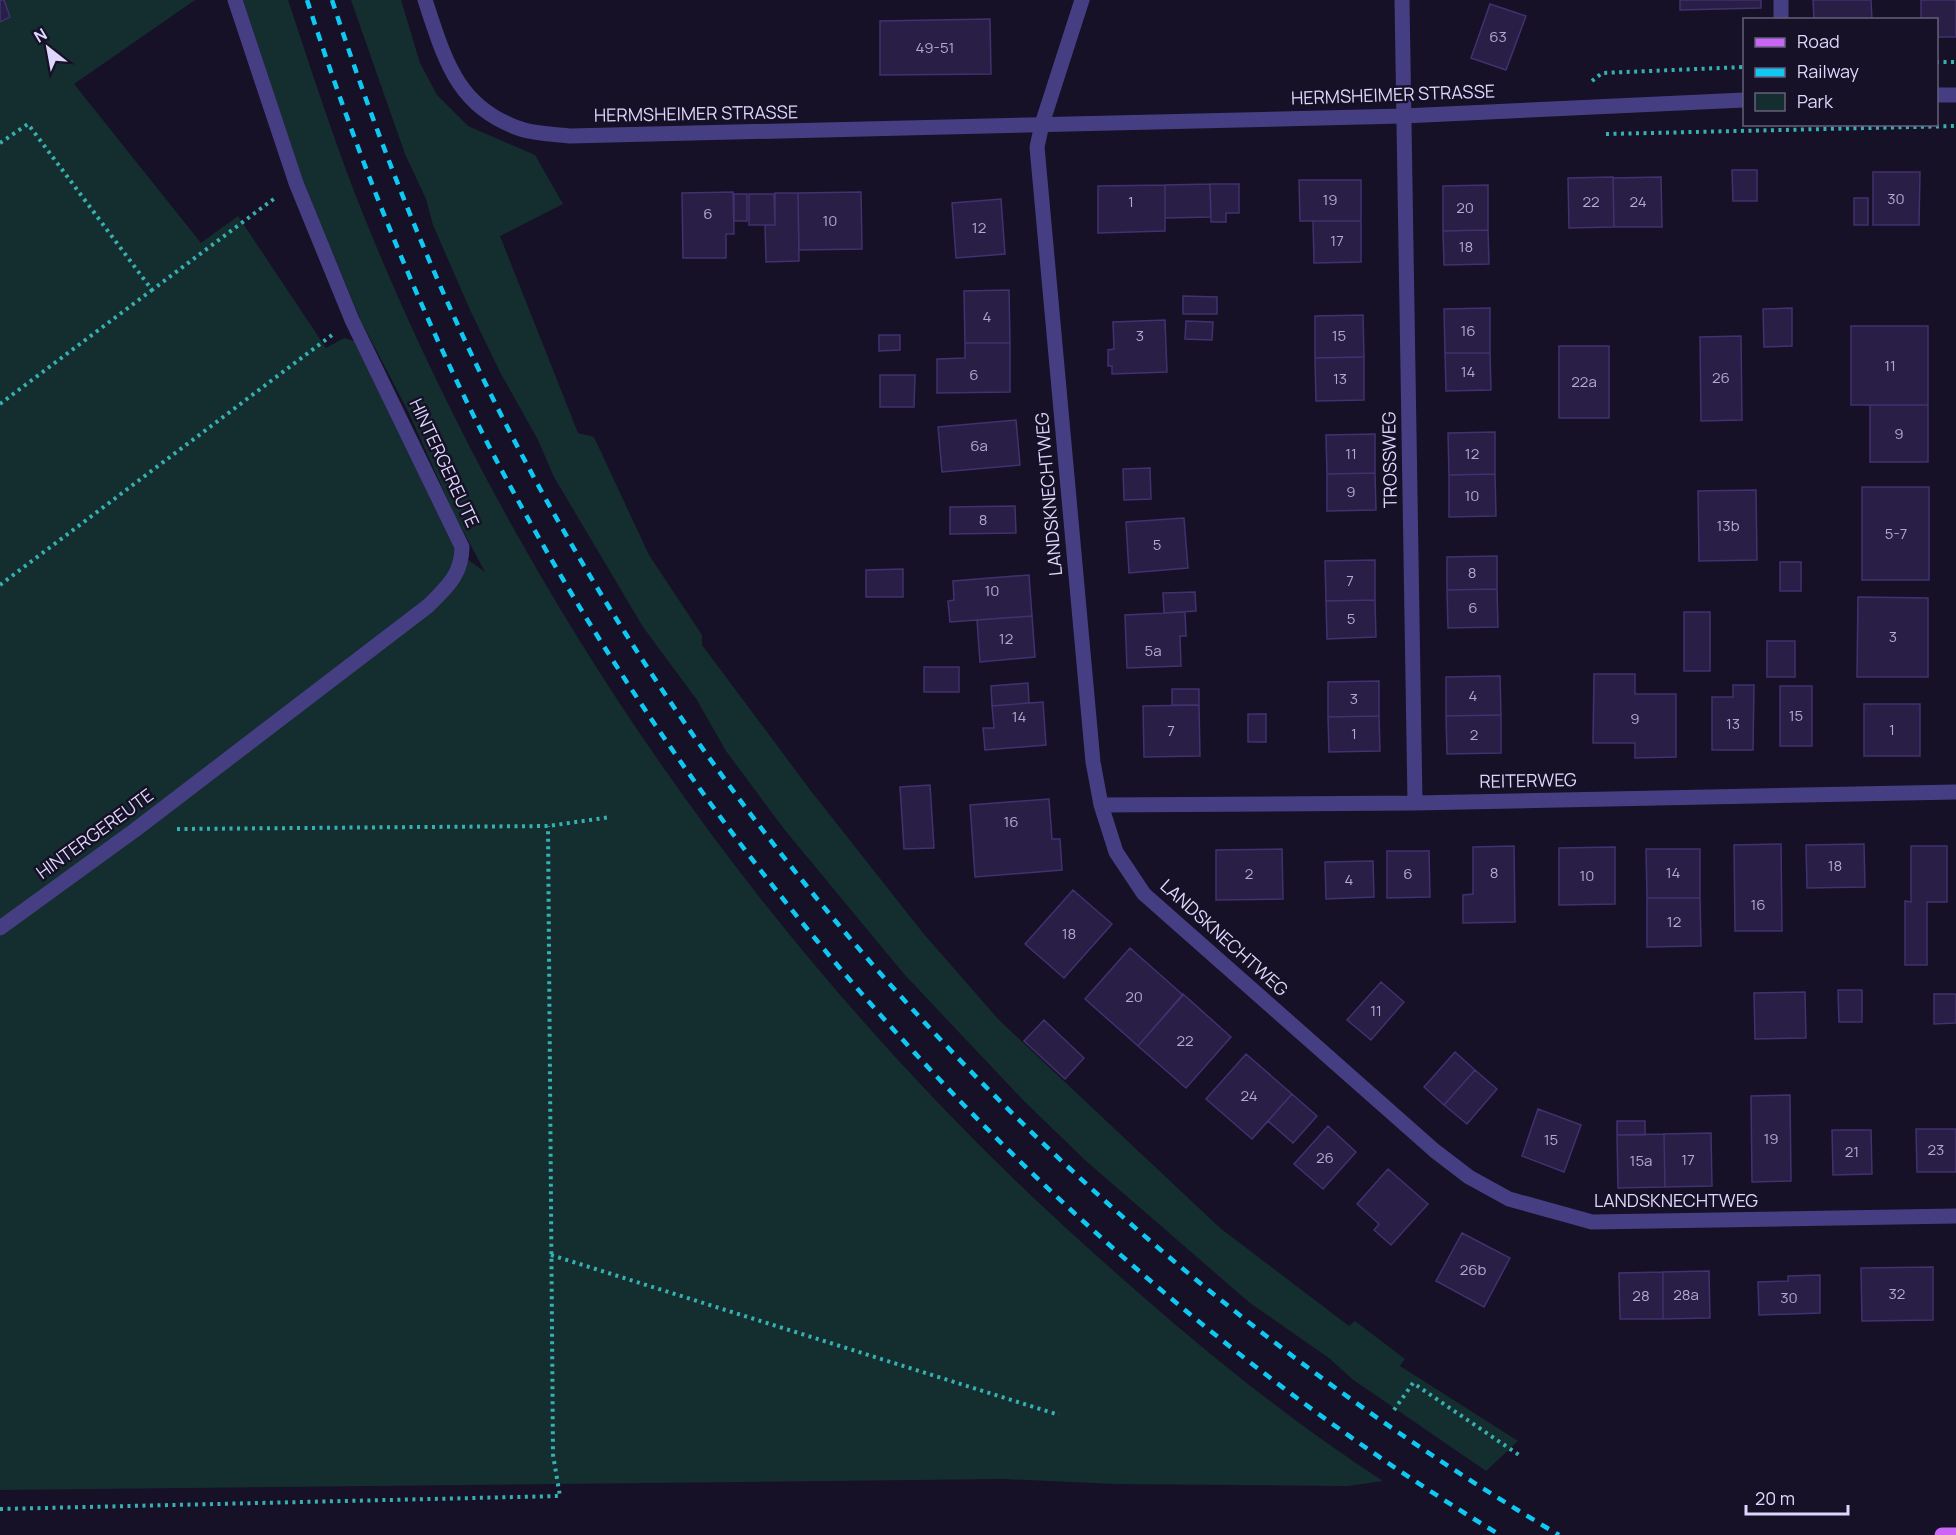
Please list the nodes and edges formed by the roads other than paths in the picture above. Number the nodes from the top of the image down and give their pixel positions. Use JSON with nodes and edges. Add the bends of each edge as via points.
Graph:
{"nodes":[{"id":1,"x":234,"y":0,"type":"edge"},
{"id":2,"x":425,"y":0,"type":"edge"},
{"id":3,"x":1082,"y":0,"type":"edge"},
{"id":4,"x":1402,"y":0,"type":"edge"},
{"id":5,"x":1780,"y":0,"type":"edge"},
{"id":6,"x":1781,"y":18,"type":"edge"},
{"id":7,"x":1938,"y":95,"type":"edge"},
{"id":8,"x":1956,"y":95,"type":"edge"},
{"id":9,"x":1743,"y":100,"type":"edge"},
{"id":10,"x":1403,"y":116,"type":"junction"},
{"id":11,"x":1042,"y":124,"type":"junction"},
{"id":12,"x":1956,"y":792,"type":"edge"},
{"id":13,"x":1415,"y":803,"type":"junction"},
{"id":14,"x":1101,"y":804,"type":"junction"},
{"id":15,"x":0,"y":928,"type":"edge"},
{"id":16,"x":1956,"y":1216,"type":"edge"},
{"id":17,"x":1942,"y":1535,"type":"edge"},
{"id":18,"x":1956,"y":1535,"type":"edge"}],
"edges":[{"from":1,"to":15,"type":"street","name":"HINTERGEREUTE","via":[[296,183],[352,320],[462,547],[462,562],[453,582],[428,606]]},
{"from":2,"to":11,"type":"street","name":"HERMSHEIMER STRASSE","via":[[443,56],[458,84],[479,109],[524,130],[570,136]]},
{"from":3,"to":11,"type":"street"},
{"from":4,"to":10,"type":"street","name":"TROSSWEG"},
{"from":5,"to":6,"type":"street"},
{"from":7,"to":8,"type":"street"},
{"from":9,"to":10,"type":"street","name":"HERMSHEIMER STRASSE"},
{"from":10,"to":11,"type":"street","name":"HERMSHEIMER STRASSE"},
{"from":10,"to":13,"type":"street","name":"TROSSWEG"},
{"from":11,"to":14,"type":"street","name":"LANDSKNECHTWEG","via":[[1037,147],[1093,762]]},
{"from":12,"to":13,"type":"street","name":"REITERWEG"},
{"from":13,"to":14,"type":"street","name":"REITERWEG"},
{"from":14,"to":16,"type":"street","name":"LANDSKNECHTWEG","via":[[1116,852],[1144,894],[1435,1150],[1469,1177],[1509,1199],[1592,1222]]},
{"from":17,"to":18,"type":"main road"}]}
